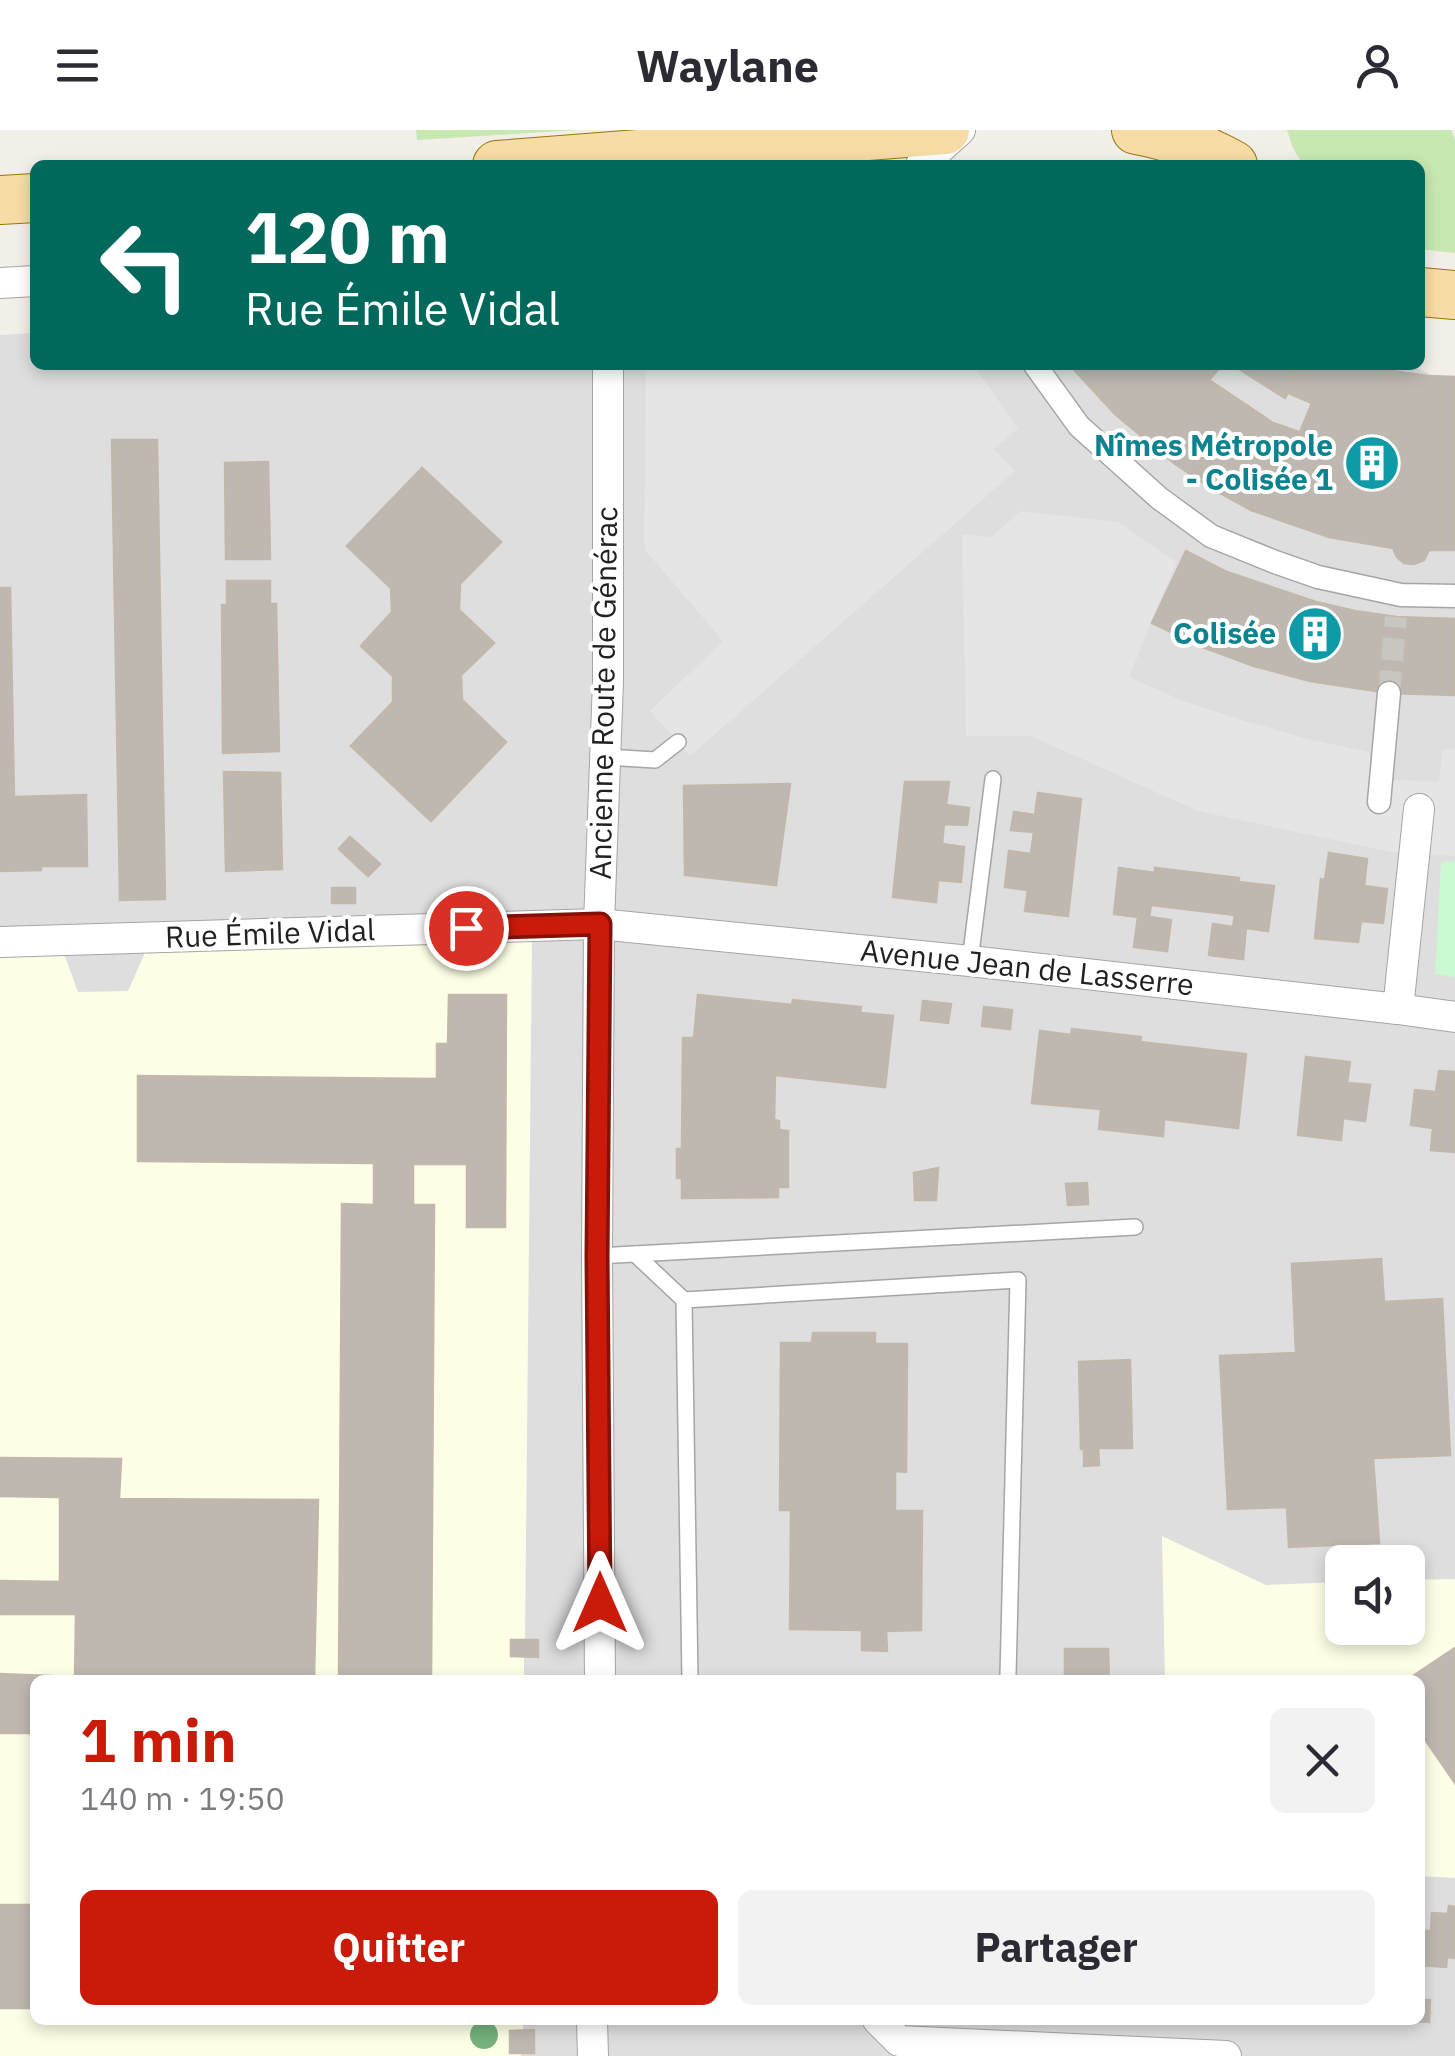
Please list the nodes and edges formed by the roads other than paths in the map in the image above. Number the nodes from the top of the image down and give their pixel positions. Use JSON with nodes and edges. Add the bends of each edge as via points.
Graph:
{"nodes":[{"id":1,"x":945,"y":130,"type":"edge"},
{"id":2,"x":960,"y":130,"type":"edge"},
{"id":3,"x":1136,"y":130,"type":"edge"},
{"id":4,"x":1242,"y":130,"type":"edge"},
{"id":5,"x":561,"y":160,"type":"edge"},
{"id":6,"x":927,"y":160,"type":"edge"},
{"id":7,"x":1224,"y":160,"type":"edge"},
{"id":8,"x":1252,"y":160,"type":"edge"},
{"id":9,"x":30,"y":198,"type":"edge"},
{"id":10,"x":0,"y":200,"type":"edge"},
{"id":11,"x":30,"y":281,"type":"edge"},
{"id":12,"x":0,"y":283,"type":"edge"},
{"id":13,"x":1425,"y":293,"type":"edge"},
{"id":14,"x":1455,"y":296,"type":"edge"},
{"id":15,"x":608,"y":370,"type":"edge"},
{"id":16,"x":1039,"y":370,"type":"edge"},
{"id":17,"x":1455,"y":596,"type":"edge"},
{"id":18,"x":1389,"y":694,"type":"tunnel mouth"},
{"id":19,"x":678,"y":742,"type":"dead end"},
{"id":20,"x":606,"y":756,"type":"junction"},
{"id":21,"x":993,"y":779,"type":"dead end"},
{"id":22,"x":1379,"y":802,"type":"dead end"},
{"id":23,"x":1420,"y":808,"type":"dead end"},
{"id":24,"x":600,"y":924,"type":"junction"},
{"id":25,"x":0,"y":942,"type":"edge"},
{"id":26,"x":970,"y":962,"type":"junction"},
{"id":27,"x":1398,"y":1009,"type":"junction"},
{"id":28,"x":1455,"y":1018,"type":"edge"},
{"id":29,"x":1135,"y":1227,"type":"dead end"},
{"id":30,"x":635,"y":1254,"type":"junction"},
{"id":31,"x":597,"y":1256,"type":"junction"},
{"id":32,"x":684,"y":1300,"type":"junction"},
{"id":33,"x":600,"y":1675,"type":"edge"},
{"id":34,"x":690,"y":1675,"type":"edge"},
{"id":35,"x":1008,"y":1675,"type":"dead end"},
{"id":36,"x":592,"y":2025,"type":"edge"},
{"id":37,"x":883,"y":2025,"type":"edge"},
{"id":38,"x":593,"y":2056,"type":"edge"},
{"id":39,"x":1226,"y":2056,"type":"edge"}],
"edges":[{"from":1,"to":5,"type":"main road"},
{"from":2,"to":6,"type":"street"},
{"from":3,"to":7,"type":"main road"},
{"from":4,"to":8,"type":"main road"},
{"from":9,"to":10,"type":"main road"},
{"from":11,"to":12,"type":"street"},
{"from":13,"to":14,"type":"main road"},
{"from":15,"to":20,"type":"street","name":"Ancienne Route de Générac"},
{"from":16,"to":17,"type":"street","via":[[1080,426],[1211,536],[1399,606]]},
{"from":18,"to":22,"type":"street"},
{"from":19,"to":20,"type":"lane","via":[[655,760]]},
{"from":20,"to":24,"type":"street","name":"Ancienne Route de Générac"},
{"from":21,"to":26,"type":"lane"},
{"from":23,"to":27,"type":"street"},
{"from":24,"to":25,"type":"street","name":"Rue Émile Vidal"},
{"from":24,"to":26,"type":"street","name":"Avenue Jean de Lasserre"},
{"from":24,"to":31,"type":"street","name":"Ancienne Route de Générac"},
{"from":26,"to":27,"type":"street","name":"Avenue Jean de Lasserre"},
{"from":27,"to":28,"type":"street","name":"Avenue Jean de Lasserre"},
{"from":29,"to":30,"type":"lane"},
{"from":30,"to":31,"type":"lane"},
{"from":30,"to":32,"type":"lane"},
{"from":31,"to":33,"type":"street","name":"Ancienne Route de Générac"},
{"from":32,"to":34,"type":"lane"},
{"from":32,"to":35,"type":"lane","via":[[1018,1280]]},
{"from":36,"to":38,"type":"street"},
{"from":37,"to":39,"type":"street","via":[[899,2041]]}]}
